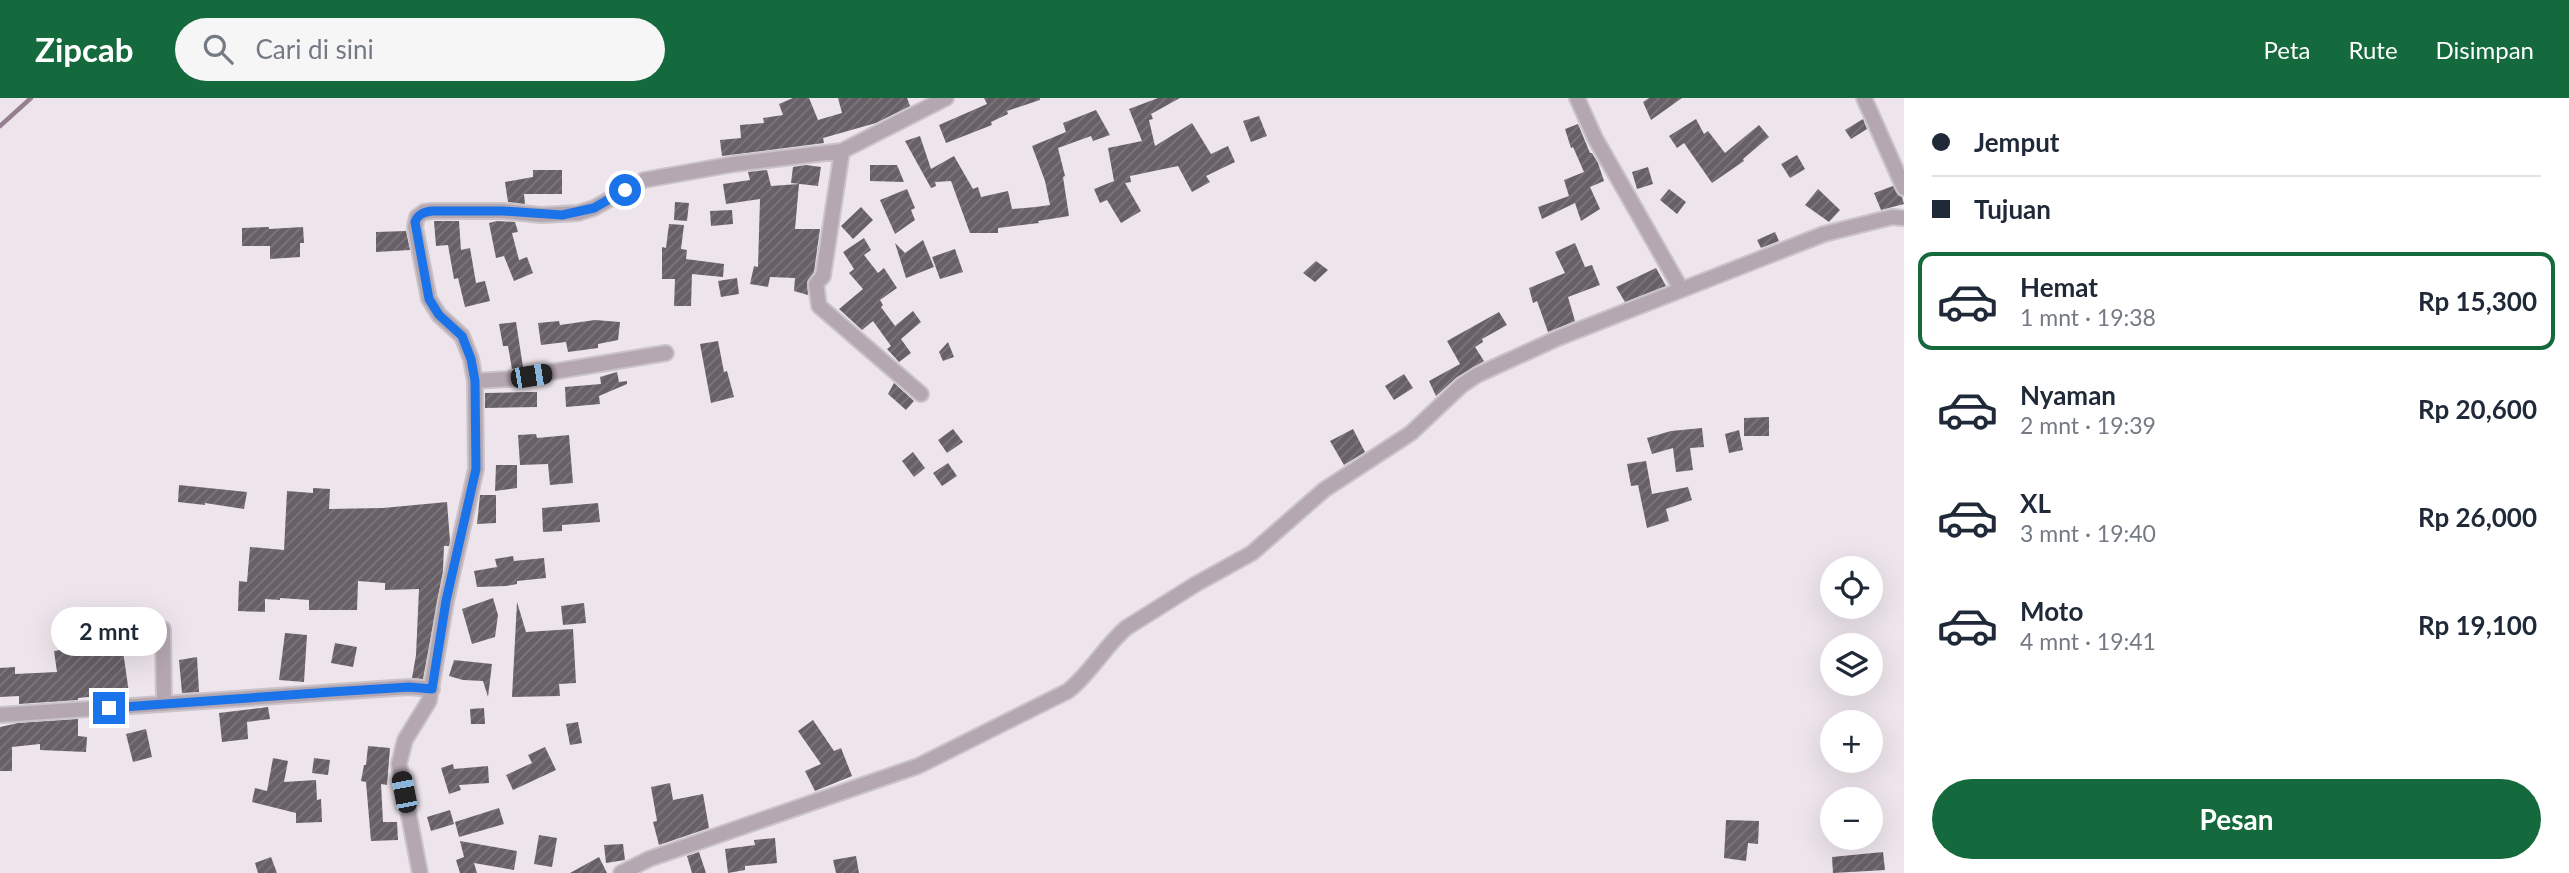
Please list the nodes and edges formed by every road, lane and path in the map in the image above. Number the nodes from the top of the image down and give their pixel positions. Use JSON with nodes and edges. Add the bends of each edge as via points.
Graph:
{"nodes":[{"id":1,"x":946,"y":98,"type":"edge"},
{"id":2,"x":1577,"y":98,"type":"edge"},
{"id":3,"x":1864,"y":98,"type":"edge"},
{"id":4,"x":842,"y":151,"type":"junction"},
{"id":5,"x":1904,"y":188,"type":"edge"},
{"id":6,"x":1904,"y":218,"type":"edge"},
{"id":7,"x":1681,"y":289,"type":"junction"},
{"id":8,"x":666,"y":354,"type":"dead end"},
{"id":9,"x":475,"y":381,"type":"junction"},
{"id":10,"x":921,"y":394,"type":"dead end"},
{"id":11,"x":163,"y":629,"type":"dead end"},
{"id":12,"x":432,"y":689,"type":"junction"},
{"id":13,"x":164,"y":705,"type":"junction"},
{"id":14,"x":0,"y":715,"type":"edge"},
{"id":15,"x":420,"y":873,"type":"edge"},
{"id":16,"x":621,"y":873,"type":"edge"}],
"edges":[{"from":1,"to":4,"type":"street"},
{"from":2,"to":7,"type":"street"},
{"from":3,"to":5,"type":"street"},
{"from":4,"to":9,"type":"street","via":[[734,163],[644,180],[578,213],[424,212],[415,227],[429,299],[462,336]]},
{"from":4,"to":10,"type":"street","via":[[823,276],[816,284],[819,306]]},
{"from":6,"to":7,"type":"street","via":[[1824,234]]},
{"from":7,"to":16,"type":"street","via":[[1478,374],[1411,433],[1324,490],[1252,553],[1126,628],[1068,691],[918,766],[649,859]]},
{"from":8,"to":9,"type":"street"},
{"from":9,"to":12,"type":"street","via":[[476,469],[446,601]]},
{"from":11,"to":13,"type":"street"},
{"from":12,"to":13,"type":"street"},
{"from":12,"to":15,"type":"street","via":[[405,740],[399,764]]},
{"from":13,"to":14,"type":"street"}]}
